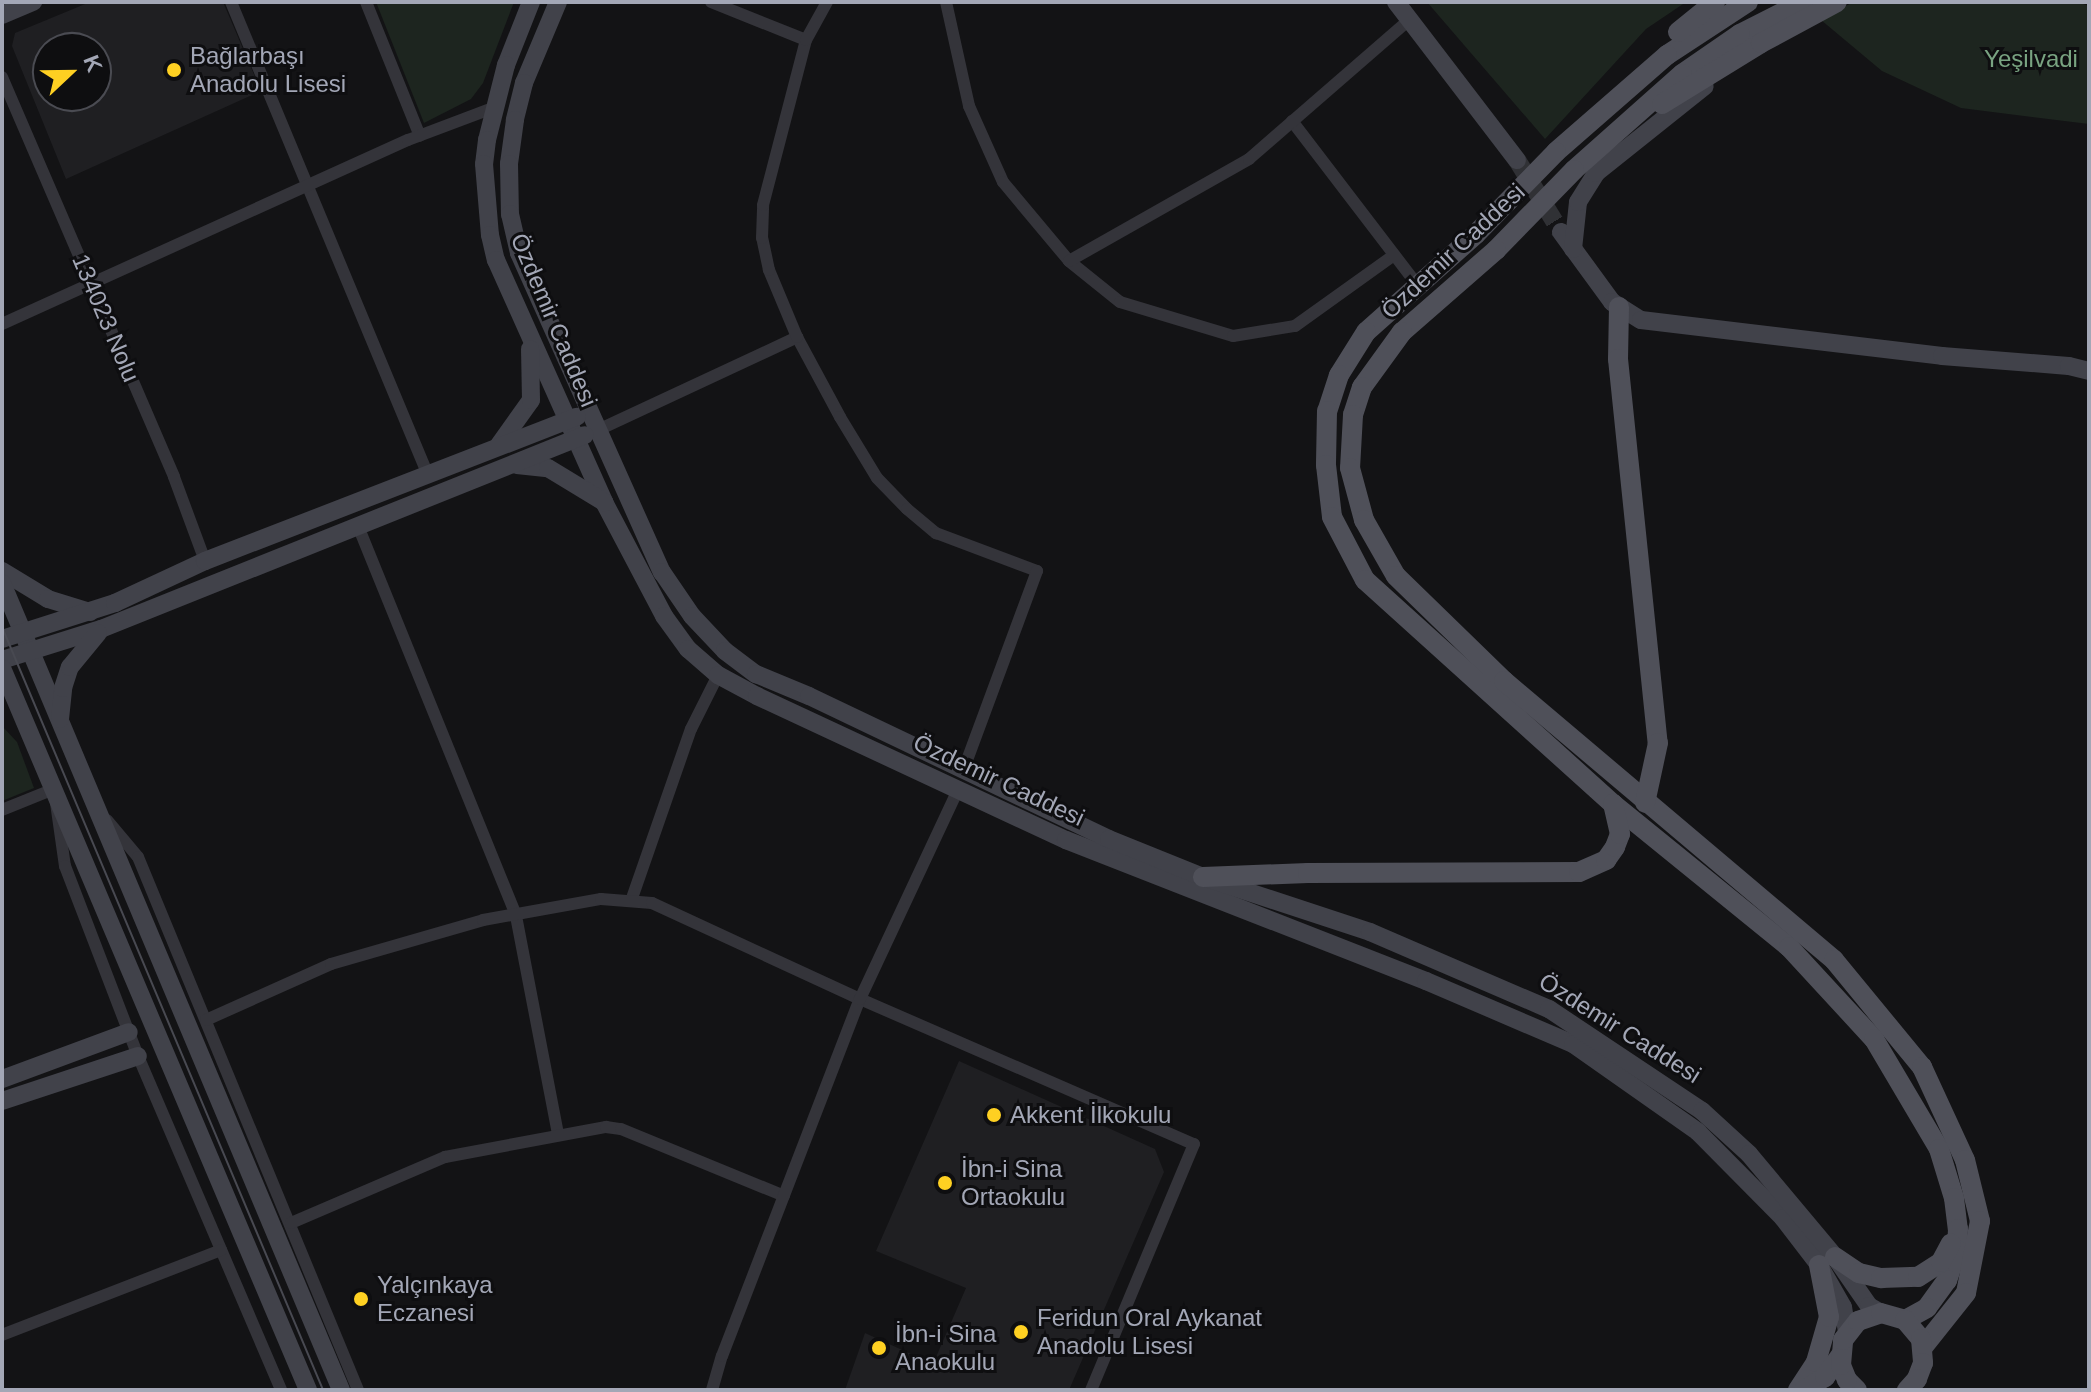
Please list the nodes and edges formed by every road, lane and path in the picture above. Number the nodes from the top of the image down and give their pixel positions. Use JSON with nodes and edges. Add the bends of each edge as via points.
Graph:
{"nodes":[{"id":1,"x":33,"y":2,"type":"edge"},
{"id":2,"x":231,"y":2,"type":"edge"},
{"id":3,"x":366,"y":2,"type":"edge"},
{"id":4,"x":531,"y":2,"type":"edge"},
{"id":5,"x":558,"y":2,"type":"edge"},
{"id":6,"x":711,"y":2,"type":"edge"},
{"id":7,"x":827,"y":2,"type":"edge"},
{"id":8,"x":946,"y":2,"type":"edge"},
{"id":9,"x":1396,"y":2,"type":"edge"},
{"id":10,"x":1715,"y":2,"type":"edge"},
{"id":11,"x":1748,"y":2,"type":"edge"},
{"id":12,"x":1803,"y":2,"type":"edge"},
{"id":13,"x":1837,"y":2,"type":"edge"},
{"id":14,"x":2,"y":15,"type":"edge"},
{"id":15,"x":1411,"y":18,"type":"junction"},
{"id":16,"x":806,"y":40,"type":"junction"},
{"id":17,"x":1761,"y":43,"type":"junction"},
{"id":18,"x":2,"y":77,"type":"edge"},
{"id":19,"x":493,"y":108,"type":"junction"},
{"id":20,"x":1292,"y":121,"type":"junction"},
{"id":21,"x":1585,"y":125,"type":"junction"},
{"id":22,"x":1611,"y":135,"type":"junction"},
{"id":23,"x":420,"y":136,"type":"junction"},
{"id":24,"x":1517,"y":160,"type":"tunnel mouth"},
{"id":25,"x":307,"y":185,"type":"junction"},
{"id":26,"x":1561,"y":232,"type":"tunnel mouth"},
{"id":27,"x":1573,"y":249,"type":"junction"},
{"id":28,"x":1394,"y":255,"type":"junction"},
{"id":29,"x":1069,"y":261,"type":"junction"},
{"id":30,"x":91,"y":285,"type":"junction"},
{"id":31,"x":1418,"y":286,"type":"junction"},
{"id":32,"x":1619,"y":307,"type":"junction"},
{"id":33,"x":2,"y":324,"type":"edge"},
{"id":34,"x":797,"y":337,"type":"junction"},
{"id":35,"x":529,"y":338,"type":"junction"},
{"id":36,"x":2089,"y":371,"type":"edge"},
{"id":37,"x":590,"y":411,"type":"junction"},
{"id":38,"x":568,"y":420,"type":"junction"},
{"id":39,"x":598,"y":430,"type":"junction"},
{"id":40,"x":576,"y":439,"type":"junction"},
{"id":41,"x":497,"y":447,"type":"junction"},
{"id":42,"x":514,"y":465,"type":"junction"},
{"id":43,"x":428,"y":475,"type":"junction"},
{"id":44,"x":604,"y":502,"type":"junction"},
{"id":45,"x":358,"y":526,"type":"junction"},
{"id":46,"x":205,"y":561,"type":"junction"},
{"id":47,"x":2,"y":571,"type":"edge"},
{"id":48,"x":2,"y":583,"type":"edge"},
{"id":49,"x":90,"y":612,"type":"junction"},
{"id":50,"x":101,"y":629,"type":"junction"},
{"id":51,"x":23,"y":634,"type":"junction"},
{"id":52,"x":2,"y":639,"type":"edge"},
{"id":53,"x":31,"y":652,"type":"junction"},
{"id":54,"x":2,"y":660,"type":"edge"},
{"id":55,"x":2,"y":668,"type":"edge"},
{"id":56,"x":718,"y":675,"type":"junction"},
{"id":57,"x":2,"y":707,"type":"edge"},
{"id":58,"x":60,"y":722,"type":"junction"},
{"id":59,"x":26,"y":723,"type":"junction"},
{"id":60,"x":963,"y":771,"type":"junction"},
{"id":61,"x":54,"y":789,"type":"junction"},
{"id":62,"x":958,"y":790,"type":"junction"},
{"id":63,"x":1645,"y":803,"type":"junction"},
{"id":64,"x":94,"y":804,"type":"junction"},
{"id":65,"x":1613,"y":804,"type":"junction"},
{"id":66,"x":2,"y":810,"type":"edge"},
{"id":67,"x":1203,"y":877,"type":"junction"},
{"id":68,"x":631,"y":901,"type":"junction"},
{"id":69,"x":516,"y":916,"type":"junction"},
{"id":70,"x":860,"y":999,"type":"junction"},
{"id":71,"x":206,"y":1020,"type":"junction"},
{"id":72,"x":129,"y":1032,"type":"junction"},
{"id":73,"x":110,"y":1039,"type":"junction"},
{"id":74,"x":138,"y":1056,"type":"junction"},
{"id":75,"x":118,"y":1062,"type":"junction"},
{"id":76,"x":2,"y":1079,"type":"edge"},
{"id":77,"x":2,"y":1101,"type":"edge"},
{"id":78,"x":558,"y":1135,"type":"junction"},
{"id":79,"x":784,"y":1196,"type":"junction"},
{"id":80,"x":291,"y":1223,"type":"junction"},
{"id":81,"x":1958,"y":1229,"type":"junction"},
{"id":82,"x":221,"y":1250,"type":"junction"},
{"id":83,"x":1827,"y":1261,"type":"junction"},
{"id":84,"x":1881,"y":1313,"type":"junction"},
{"id":85,"x":1905,"y":1320,"type":"junction"},
{"id":86,"x":1847,"y":1333,"type":"junction"},
{"id":87,"x":2,"y":1335,"type":"edge"},
{"id":88,"x":1923,"y":1347,"type":"junction"},
{"id":89,"x":1840,"y":1356,"type":"junction"},
{"id":90,"x":281,"y":1390,"type":"edge"},
{"id":91,"x":308,"y":1390,"type":"edge"},
{"id":92,"x":341,"y":1390,"type":"edge"},
{"id":93,"x":358,"y":1390,"type":"edge"},
{"id":94,"x":712,"y":1390,"type":"edge"},
{"id":95,"x":1091,"y":1390,"type":"edge"},
{"id":96,"x":1801,"y":1390,"type":"edge"},
{"id":97,"x":1857,"y":1390,"type":"edge"},
{"id":98,"x":1907,"y":1390,"type":"edge"}],
"edges":[{"from":1,"to":14,"type":"main road"},
{"from":2,"to":25,"type":"street"},
{"from":3,"to":23,"type":"street"},
{"from":4,"to":19,"type":"main road","name":"Özdemir Caddesi"},
{"from":5,"to":37,"type":"main road","name":"Özdemir Caddesi","via":[[524,83],[515,120],[510,214],[519,253]]},
{"from":6,"to":16,"type":"street"},
{"from":7,"to":16,"type":"street"},
{"from":8,"to":29,"type":"street","via":[[969,106],[1003,182]]},
{"from":9,"to":15,"type":"main road"},
{"from":10,"to":21,"type":"main road","via":[[1622,78]]},
{"from":11,"to":21,"type":"main road","name":"Özdemir Caddesi","via":[[1667,55]]},
{"from":12,"to":22,"type":"main road","name":"Özdemir Caddesi","via":[[1740,34],[1682,74]]},
{"from":13,"to":17,"type":"main road"},
{"from":15,"to":20,"type":"street"},
{"from":15,"to":24,"type":"main road"},
{"from":16,"to":34,"type":"street","via":[[763,205],[762,238],[769,270]]},
{"from":17,"to":22,"type":"main road"},
{"from":17,"to":27,"type":"main road","via":[[1596,173],[1578,202]]},
{"from":18,"to":30,"type":"street","name":"134023 Nolu"},
{"from":19,"to":23,"type":"street"},
{"from":19,"to":35,"type":"main road","name":"Özdemir Caddesi","via":[[484,164],[486,211],[496,260]]},
{"from":20,"to":28,"type":"street"},
{"from":20,"to":29,"type":"street","via":[[1249,159]]},
{"from":21,"to":31,"type":"main road","name":"Özdemir Caddesi"},
{"from":22,"to":63,"type":"main road","name":"Özdemir Caddesi","via":[[1496,250],[1402,332],[1362,387],[1353,415],[1350,468],[1364,520],[1396,576],[1504,681]]},
{"from":23,"to":25,"type":"street"},
{"from":25,"to":30,"type":"street"},
{"from":25,"to":43,"type":"street"},
{"from":26,"to":27,"type":"main road"},
{"from":27,"to":32,"type":"main road"},
{"from":28,"to":29,"type":"street","via":[[1295,326],[1233,336],[1120,302]]},
{"from":28,"to":31,"type":"street"},
{"from":30,"to":33,"type":"street"},
{"from":30,"to":46,"type":"street","name":"134023 Nolu"},
{"from":31,"to":65,"type":"main road","name":"Özdemir Caddesi","via":[[1366,332],[1339,375],[1327,411],[1332,517],[1365,580]]},
{"from":32,"to":36,"type":"main road","via":[[1656,323]]},
{"from":32,"to":63,"type":"main road","via":[[1618,359],[1658,743]]},
{"from":34,"to":39,"type":"street"},
{"from":34,"to":60,"type":"street","via":[[873,470],[907,509],[936,533],[1037,571]]},
{"from":35,"to":38,"type":"main road","name":"Özdemir Caddesi"},
{"from":35,"to":41,"type":"main road","via":[[531,400]]},
{"from":37,"to":38,"type":"main road"},
{"from":37,"to":39,"type":"main road","name":"Özdemir Caddesi"},
{"from":38,"to":40,"type":"main road","name":"Özdemir Caddesi"},
{"from":38,"to":41,"type":"main road"},
{"from":39,"to":40,"type":"main road"},
{"from":39,"to":60,"type":"main road","name":"Özdemir Caddesi","via":[[662,572],[725,651],[756,674]]},
{"from":40,"to":42,"type":"main road"},
{"from":40,"to":44,"type":"main road","name":"Özdemir Caddesi"},
{"from":41,"to":43,"type":"main road"},
{"from":42,"to":44,"type":"main road","via":[[548,468]]},
{"from":42,"to":45,"type":"main road"},
{"from":43,"to":46,"type":"main road"},
{"from":44,"to":56,"type":"main road","name":"Özdemir Caddesi","via":[[664,616],[688,649]]},
{"from":45,"to":50,"type":"main road"},
{"from":45,"to":69,"type":"street"},
{"from":46,"to":49,"type":"main road"},
{"from":47,"to":49,"type":"main road","via":[[48,599]]},
{"from":48,"to":51,"type":"main road"},
{"from":49,"to":51,"type":"main road"},
{"from":50,"to":53,"type":"main road"},
{"from":50,"to":58,"type":"main road","via":[[70,667]]},
{"from":51,"to":52,"type":"main road"},
{"from":51,"to":53,"type":"main road"},
{"from":53,"to":54,"type":"main road"},
{"from":53,"to":58,"type":"main road"},
{"from":55,"to":59,"type":"main road"},
{"from":56,"to":62,"type":"main road","name":"Özdemir Caddesi"},
{"from":56,"to":68,"type":"street","via":[[691,729]]},
{"from":57,"to":59,"type":"main road"},
{"from":58,"to":64,"type":"main road"},
{"from":59,"to":61,"type":"main road"},
{"from":60,"to":67,"type":"main road","name":"Özdemir Caddesi"},
{"from":61,"to":66,"type":"street"},
{"from":61,"to":72,"type":"street","via":[[65,866]]},
{"from":61,"to":91,"type":"main road"},
{"from":62,"to":70,"type":"street"},
{"from":62,"to":83,"type":"main road","name":"Özdemir Caddesi","via":[[1066,840],[1573,1044],[1698,1132]]},
{"from":63,"to":88,"type":"main road","name":"Özdemir Caddesi","via":[[1834,960],[1922,1067],[1965,1160],[1980,1221],[1966,1293]]},
{"from":64,"to":71,"type":"street","via":[[138,857]]},
{"from":64,"to":92,"type":"main road"},
{"from":65,"to":67,"type":"main road","via":[[1620,834],[1615,847],[1606,860],[1579,872]]},
{"from":65,"to":81,"type":"main road","name":"Özdemir Caddesi","via":[[1789,947],[1874,1039],[1939,1149]]},
{"from":67,"to":83,"type":"main road","name":"Özdemir Caddesi","via":[[1370,932],[1549,1009],[1702,1111],[1749,1154]]},
{"from":68,"to":69,"type":"street","via":[[601,899]]},
{"from":68,"to":70,"type":"street","via":[[652,903]]},
{"from":69,"to":71,"type":"street","via":[[483,920],[331,964]]},
{"from":69,"to":78,"type":"street"},
{"from":70,"to":79,"type":"street"},
{"from":70,"to":95,"type":"street","via":[[1194,1144]]},
{"from":71,"to":80,"type":"street"},
{"from":72,"to":73,"type":"main road"},
{"from":72,"to":74,"type":"street"},
{"from":73,"to":75,"type":"main road"},
{"from":73,"to":76,"type":"main road"},
{"from":74,"to":75,"type":"main road"},
{"from":74,"to":82,"type":"street"},
{"from":75,"to":77,"type":"main road"},
{"from":78,"to":79,"type":"street","via":[[621,1129]]},
{"from":78,"to":80,"type":"street","via":[[445,1157]]},
{"from":79,"to":94,"type":"street"},
{"from":80,"to":93,"type":"street"},
{"from":81,"to":83,"type":"main road","via":[[1941,1262],[1918,1277],[1881,1278]]},
{"from":81,"to":85,"type":"main road","name":"Özdemir Caddesi","via":[[1947,1280],[1927,1308]]},
{"from":82,"to":87,"type":"street"},
{"from":82,"to":90,"type":"street"},
{"from":83,"to":84,"type":"main road","name":"Özdemir Caddesi"},
{"from":83,"to":86,"type":"main road","name":"Özdemir Caddesi"},
{"from":83,"to":96,"type":"main road","via":[[1829,1317]]},
{"from":84,"to":85,"type":"main road"},
{"from":84,"to":86,"type":"main road","via":[[1858,1321]]},
{"from":85,"to":88,"type":"main road"},
{"from":86,"to":89,"type":"main road"},
{"from":88,"to":98,"type":"main road","via":[[1921,1371]]},
{"from":89,"to":96,"type":"main road","via":[[1825,1377]]},
{"from":89,"to":97,"type":"main road","via":[[1843,1372]]}]}
